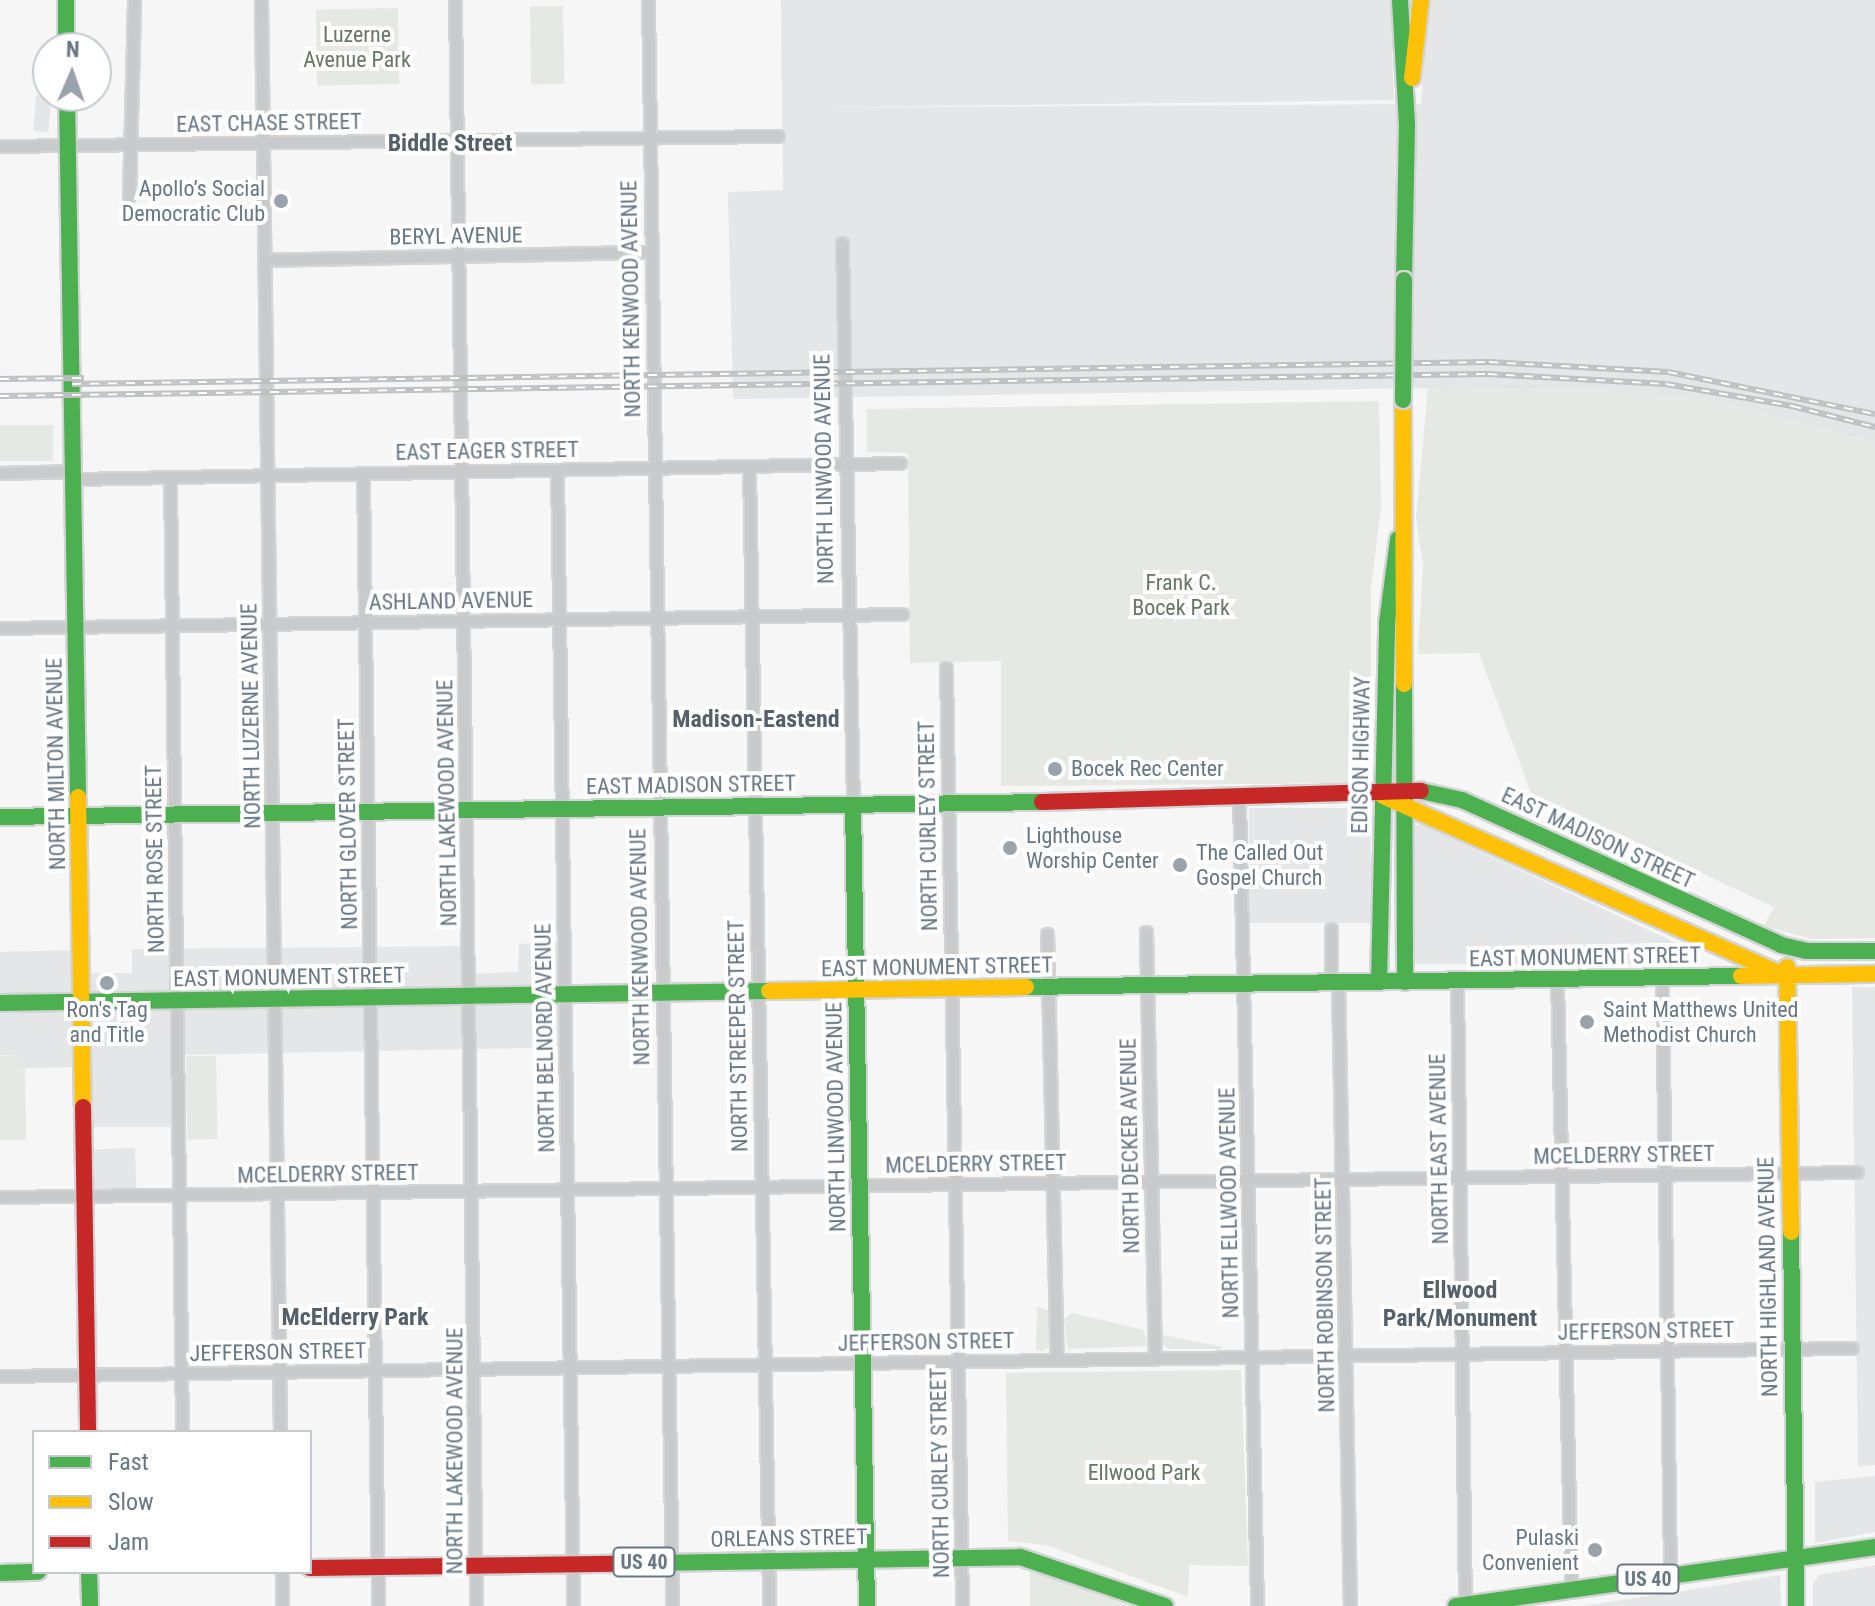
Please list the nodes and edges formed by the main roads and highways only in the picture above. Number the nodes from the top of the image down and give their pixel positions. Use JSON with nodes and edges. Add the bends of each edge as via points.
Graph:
{"nodes":[{"id":1,"x":66,"y":0,"type":"edge"},
{"id":2,"x":1400,"y":0,"type":"edge"},
{"id":3,"x":1421,"y":0,"type":"edge"},
{"id":4,"x":66,"y":32,"type":"edge"},
{"id":5,"x":67,"y":112,"type":"edge"},
{"id":6,"x":1407,"y":124,"type":"junction"},
{"id":7,"x":1400,"y":530,"type":"junction"},
{"id":8,"x":1382,"y":795,"type":"junction"},
{"id":9,"x":1404,"y":797,"type":"junction"},
{"id":10,"x":853,"y":805,"type":"junction"},
{"id":11,"x":79,"y":816,"type":"junction"},
{"id":12,"x":0,"y":817,"type":"edge"},
{"id":13,"x":1791,"y":948,"type":"junction"},
{"id":14,"x":1875,"y":951,"type":"edge"},
{"id":15,"x":1875,"y":974,"type":"edge"},
{"id":16,"x":1785,"y":976,"type":"junction"},
{"id":17,"x":1379,"y":982,"type":"junction"},
{"id":18,"x":1405,"y":982,"type":"junction"},
{"id":19,"x":856,"y":990,"type":"junction"},
{"id":20,"x":79,"y":1002,"type":"junction"},
{"id":21,"x":0,"y":1003,"type":"edge"},
{"id":22,"x":88,"y":1430,"type":"edge"},
{"id":23,"x":1875,"y":1547,"type":"edge"},
{"id":24,"x":1795,"y":1558,"type":"junction"},
{"id":25,"x":866,"y":1559,"type":"junction"},
{"id":26,"x":312,"y":1568,"type":"edge"},
{"id":27,"x":32,"y":1572,"type":"edge"},
{"id":28,"x":0,"y":1573,"type":"edge"},
{"id":29,"x":89,"y":1574,"type":"edge"},
{"id":30,"x":1460,"y":1605,"type":"edge"},
{"id":31,"x":90,"y":1606,"type":"edge"},
{"id":32,"x":867,"y":1606,"type":"edge"},
{"id":33,"x":1165,"y":1606,"type":"edge"},
{"id":34,"x":1796,"y":1606,"type":"edge"}],
"edges":[{"from":1,"to":4,"type":"main road"},
{"from":2,"to":6,"type":"main road","name":"EDISON HIGHWAY"},
{"from":3,"to":6,"type":"main road","name":"EDISON HIGHWAY"},
{"from":5,"to":11,"type":"main road","name":"NORTH MILTON AVENUE"},
{"from":6,"to":7,"type":"main road","name":"EDISON HIGHWAY","bridge":true},
{"from":7,"to":8,"type":"main road","name":"EDISON HIGHWAY","via":[[1387,623]]},
{"from":7,"to":9,"type":"main road","name":"EDISON HIGHWAY","via":[[1406,574]]},
{"from":8,"to":9,"type":"main road","name":"EAST MADISON STREET"},
{"from":8,"to":10,"type":"main road","name":"EAST MADISON STREET"},
{"from":8,"to":17,"type":"main road","name":"EDISON HIGHWAY"},
{"from":9,"to":13,"type":"main road","name":"EAST MADISON STREET","via":[[1462,800]]},
{"from":9,"to":16,"type":"main road"},
{"from":9,"to":18,"type":"main road","name":"EDISON HIGHWAY"},
{"from":10,"to":11,"type":"main road","name":"EAST MADISON STREET"},
{"from":10,"to":19,"type":"main road","name":"NORTH LINWOOD AVENUE"},
{"from":11,"to":12,"type":"main road","name":"EAST MADISON STREET"},
{"from":11,"to":20,"type":"main road","name":"NORTH MILTON AVENUE"},
{"from":13,"to":14,"type":"main road"},
{"from":13,"to":16,"type":"main road","name":"NORTH HIGHLAND AVENUE"},
{"from":15,"to":16,"type":"main road","name":"EAST MONUMENT STREET"},
{"from":16,"to":18,"type":"main road","name":"EAST MONUMENT STREET"},
{"from":16,"to":24,"type":"main road","name":"NORTH HIGHLAND AVENUE"},
{"from":17,"to":18,"type":"main road","name":"EAST MONUMENT STREET"},
{"from":17,"to":19,"type":"main road","name":"EAST MONUMENT STREET"},
{"from":19,"to":20,"type":"main road","name":"EAST MONUMENT STREET"},
{"from":19,"to":25,"type":"main road","name":"NORTH LINWOOD AVENUE"},
{"from":20,"to":21,"type":"main road","name":"EAST MONUMENT STREET"},
{"from":20,"to":22,"type":"main road","name":"NORTH MILTON AVENUE"},
{"from":23,"to":24,"type":"main road","number":"US 40"},
{"from":24,"to":30,"type":"main road","number":"US 40"},
{"from":24,"to":34,"type":"main road","name":"NORTH HIGHLAND AVENUE"},
{"from":25,"to":26,"type":"main road","name":"ORLEANS STREET","number":"US 40"},
{"from":25,"to":32,"type":"main road","name":"NORTH LINWOOD AVENUE"},
{"from":25,"to":33,"type":"main road","name":"ORLEANS STREET","number":"US 40","via":[[1034,1559]]},
{"from":27,"to":28,"type":"main road"},
{"from":29,"to":31,"type":"main road"}]}
